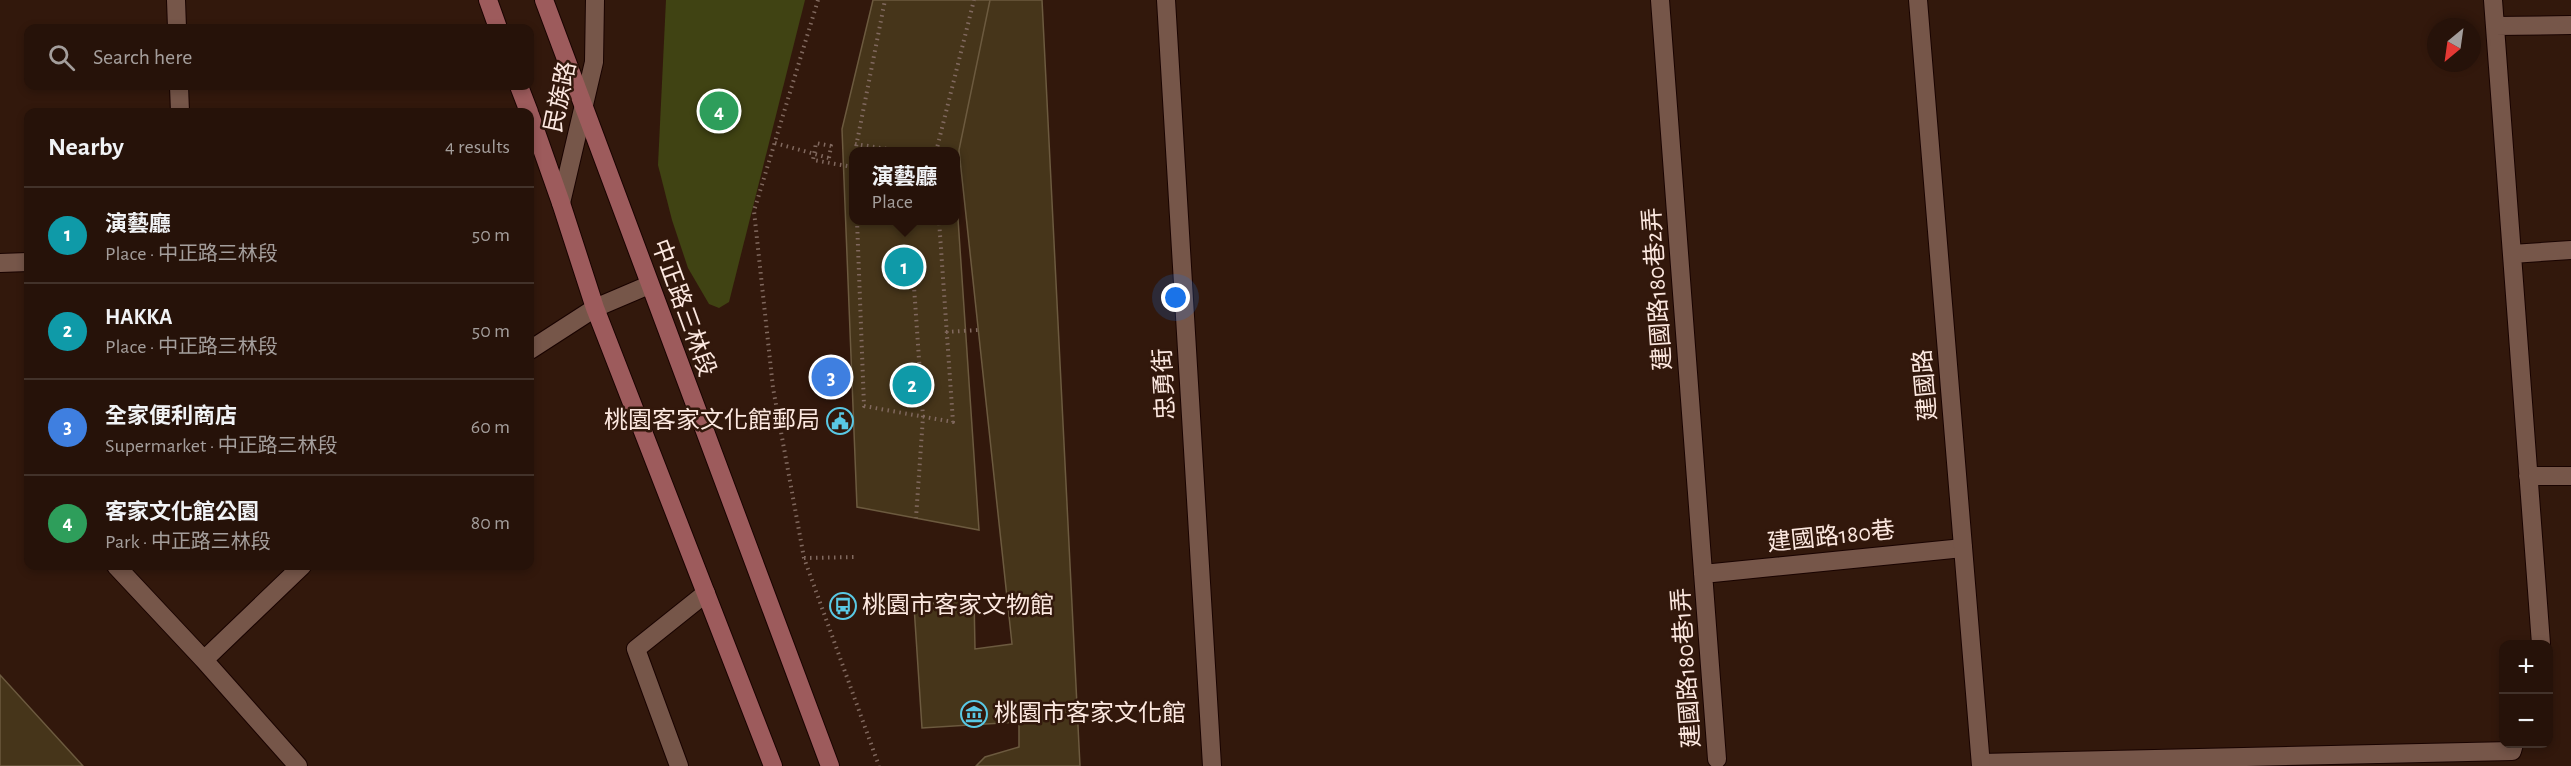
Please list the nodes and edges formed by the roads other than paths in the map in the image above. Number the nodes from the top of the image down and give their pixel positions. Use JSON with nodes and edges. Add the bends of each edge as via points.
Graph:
{"nodes":[{"id":1,"x":176,"y":0,"type":"edge"},
{"id":2,"x":488,"y":0,"type":"edge"},
{"id":3,"x":544,"y":0,"type":"edge"},
{"id":4,"x":595,"y":0,"type":"edge"},
{"id":5,"x":1166,"y":0,"type":"edge"},
{"id":6,"x":1660,"y":0,"type":"edge"},
{"id":7,"x":1918,"y":0,"type":"edge"},
{"id":8,"x":2493,"y":0,"type":"edge"},
{"id":9,"x":177,"y":24,"type":"edge"},
{"id":10,"x":497,"y":24,"type":"edge"},
{"id":11,"x":2571,"y":25,"type":"edge"},
{"id":12,"x":2495,"y":26,"type":"junction"},
{"id":13,"x":179,"y":90,"type":"edge"},
{"id":14,"x":520,"y":90,"type":"edge"},
{"id":15,"x":180,"y":108,"type":"edge"},
{"id":16,"x":527,"y":108,"type":"edge"},
{"id":17,"x":585,"y":110,"type":"junction"},
{"id":18,"x":534,"y":128,"type":"edge"},
{"id":19,"x":561,"y":203,"type":"junction"},
{"id":20,"x":2571,"y":250,"type":"edge"},
{"id":21,"x":2512,"y":254,"type":"junction"},
{"id":22,"x":24,"y":262,"type":"edge"},
{"id":23,"x":0,"y":263,"type":"edge"},
{"id":24,"x":648,"y":285,"type":"junction"},
{"id":25,"x":595,"y":308,"type":"junction"},
{"id":26,"x":534,"y":347,"type":"edge"},
{"id":27,"x":2528,"y":476,"type":"junction"},
{"id":28,"x":2571,"y":476,"type":"edge"},
{"id":29,"x":1964,"y":548,"type":"junction"},
{"id":30,"x":120,"y":570,"type":"edge"},
{"id":31,"x":298,"y":570,"type":"edge"},
{"id":32,"x":1703,"y":573,"type":"junction"},
{"id":33,"x":706,"y":593,"type":"junction"},
{"id":34,"x":2541,"y":640,"type":"edge"},
{"id":35,"x":204,"y":660,"type":"junction"},
{"id":36,"x":2513,"y":748,"type":"edge"},
{"id":37,"x":1718,"y":759,"type":"dead end"},
{"id":38,"x":1981,"y":765,"type":"edge"},
{"id":39,"x":298,"y":766,"type":"edge"},
{"id":40,"x":679,"y":766,"type":"edge"},
{"id":41,"x":773,"y":766,"type":"edge"},
{"id":42,"x":830,"y":766,"type":"edge"},
{"id":43,"x":1212,"y":766,"type":"edge"}],
"edges":[{"from":1,"to":9,"type":"street"},
{"from":2,"to":10,"type":"main road"},
{"from":3,"to":17,"type":"main road","name":"中正路三林段"},
{"from":4,"to":17,"type":"street","name":"民族路","via":[[594,62]]},
{"from":5,"to":43,"type":"street","name":"忠勇街"},
{"from":6,"to":32,"type":"street","name":"建國路180巷2弄"},
{"from":7,"to":29,"type":"street","name":"建國路"},
{"from":8,"to":12,"type":"street"},
{"from":11,"to":12,"type":"street"},
{"from":12,"to":21,"type":"street"},
{"from":13,"to":15,"type":"street"},
{"from":14,"to":16,"type":"main road"},
{"from":17,"to":19,"type":"street","name":"民族路"},
{"from":17,"to":24,"type":"main road","name":"中正路三林段"},
{"from":18,"to":19,"type":"main road"},
{"from":19,"to":25,"type":"main road"},
{"from":20,"to":21,"type":"street"},
{"from":21,"to":27,"type":"street"},
{"from":22,"to":23,"type":"street"},
{"from":24,"to":25,"type":"street"},
{"from":24,"to":42,"type":"main road","name":"中正路三林段"},
{"from":25,"to":26,"type":"street"},
{"from":25,"to":33,"type":"main road"},
{"from":27,"to":28,"type":"street"},
{"from":27,"to":34,"type":"street"},
{"from":29,"to":32,"type":"street","name":"建國路180巷"},
{"from":29,"to":38,"type":"street","name":"建國路"},
{"from":30,"to":35,"type":"street"},
{"from":31,"to":35,"type":"street"},
{"from":32,"to":37,"type":"street","name":"建國路180巷1弄"},
{"from":33,"to":40,"type":"street","via":[[636,649]]},
{"from":33,"to":41,"type":"main road"},
{"from":35,"to":39,"type":"street"},
{"from":36,"to":38,"type":"street"}]}
